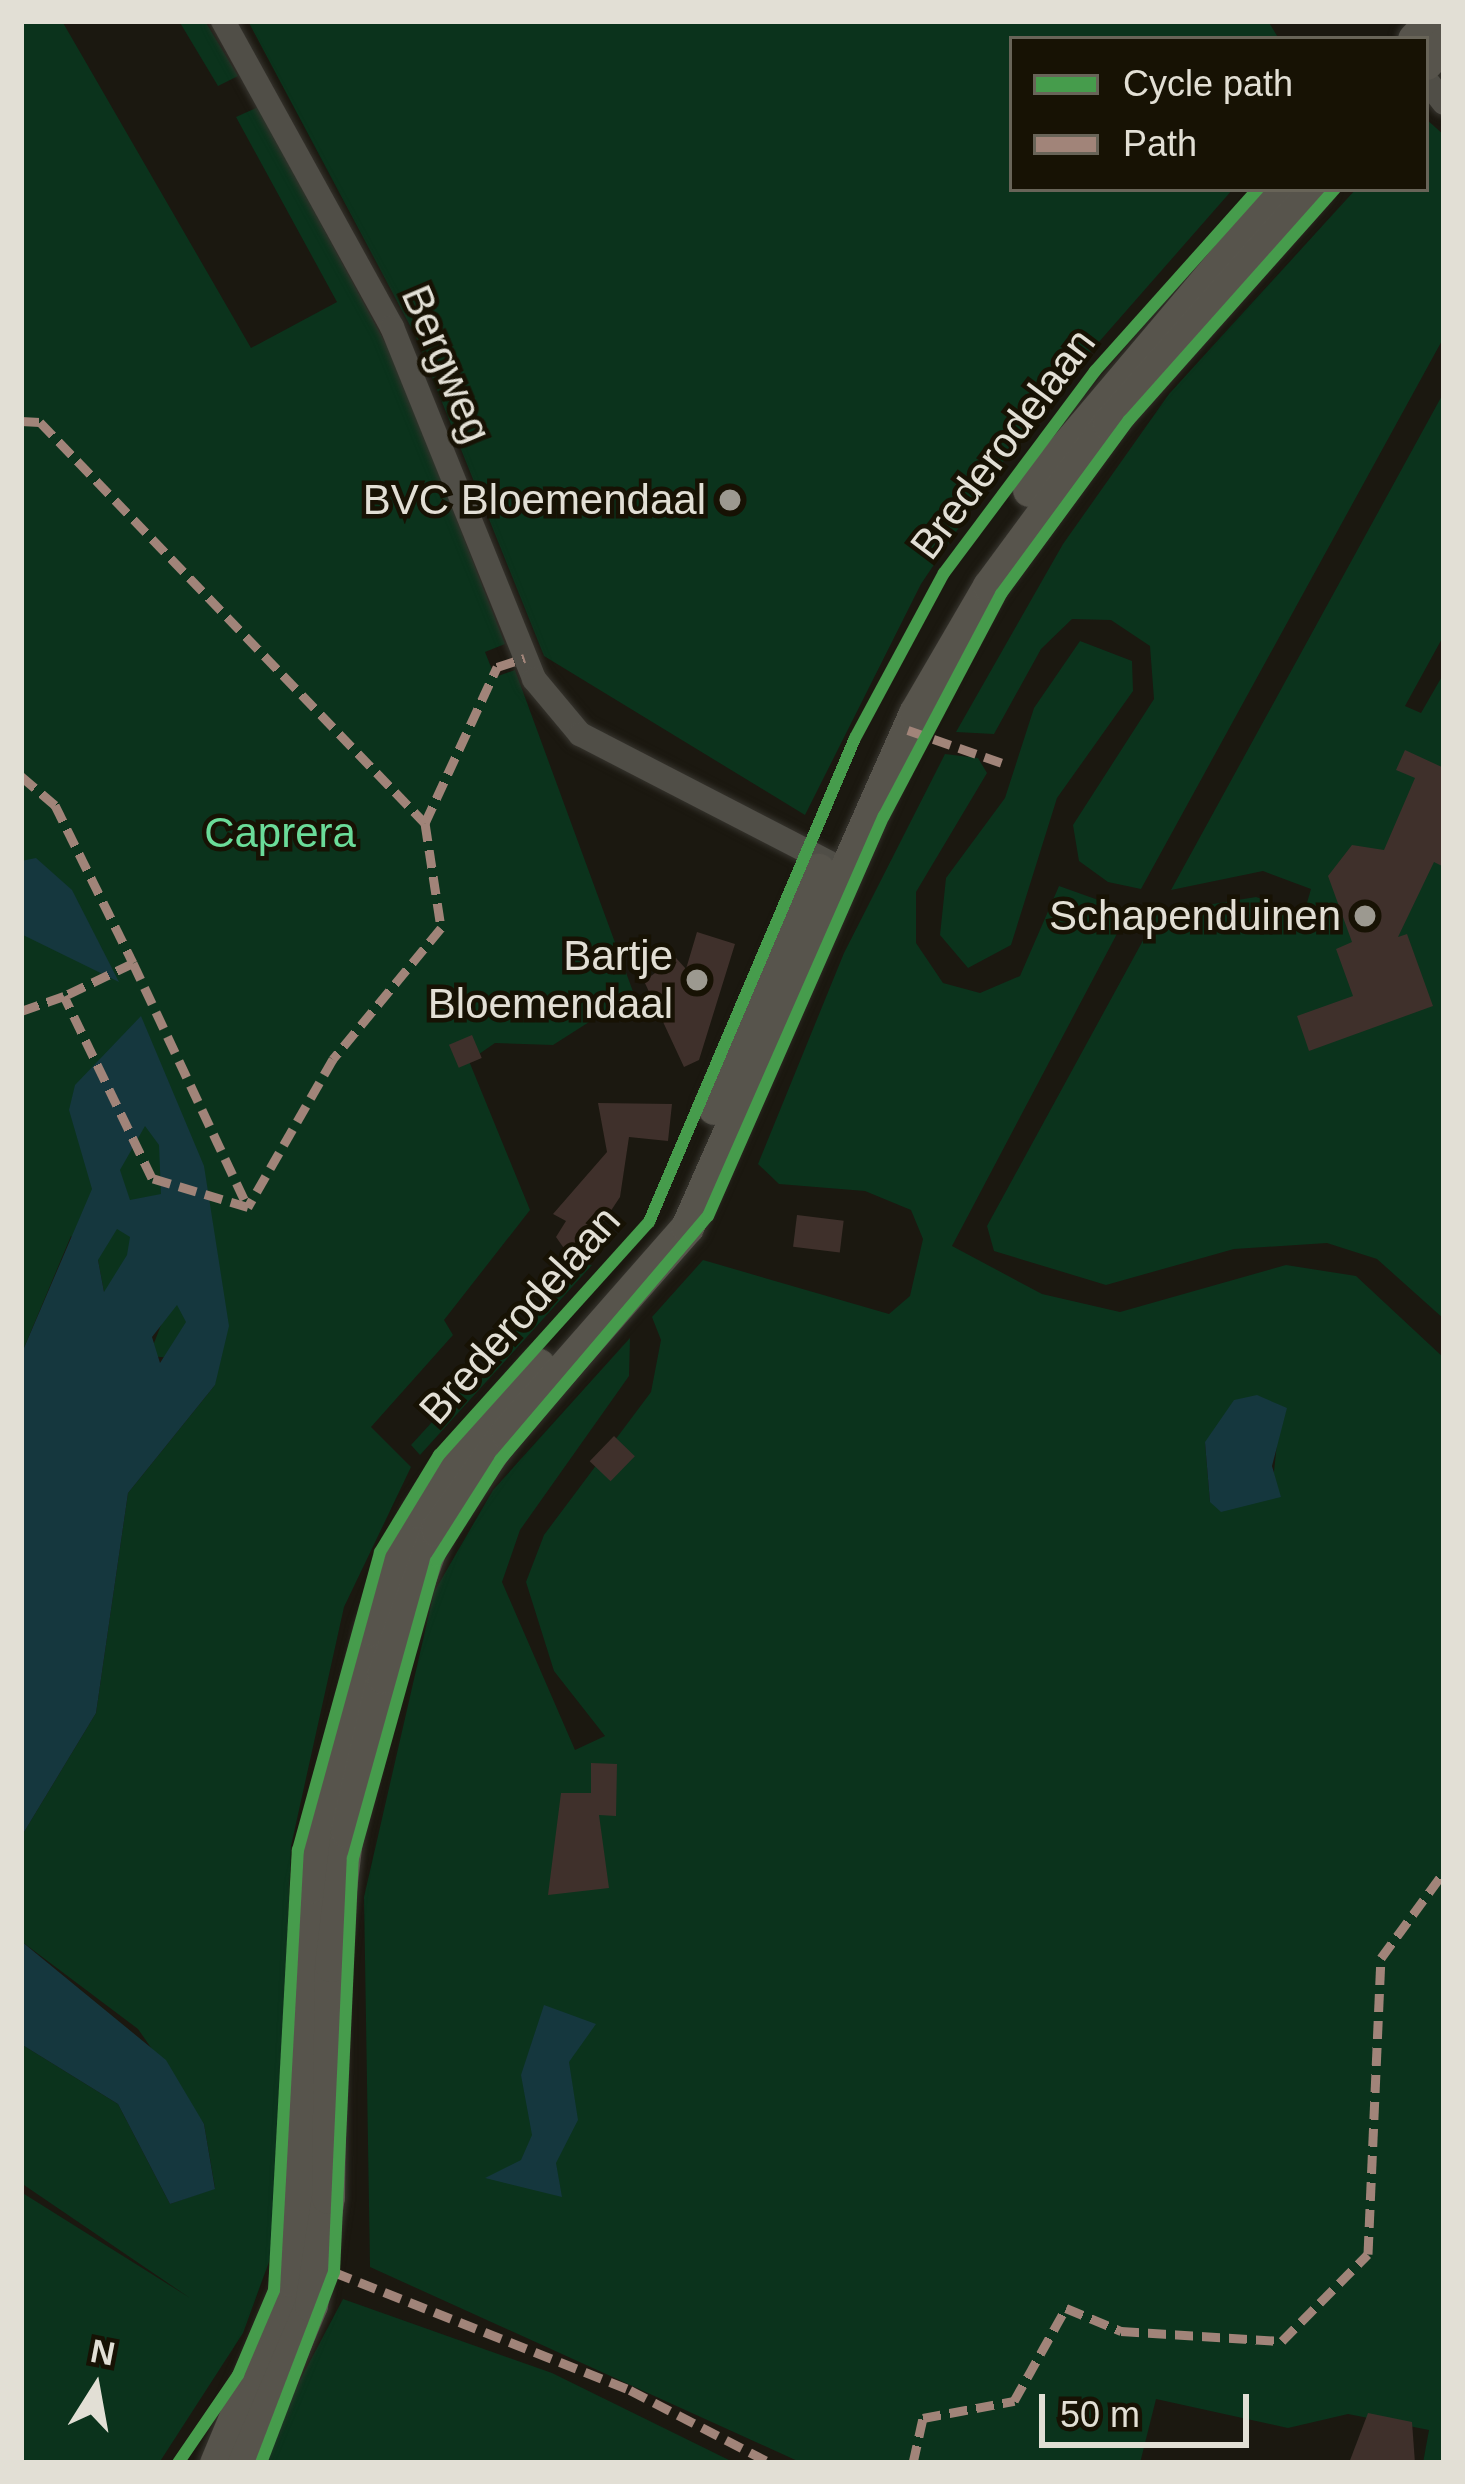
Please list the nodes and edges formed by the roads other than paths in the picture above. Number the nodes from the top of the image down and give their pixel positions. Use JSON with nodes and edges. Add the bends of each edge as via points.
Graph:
{"nodes":[{"id":1,"x":224,"y":21,"type":"edge"},
{"id":2,"x":1280,"y":192,"type":"edge"},
{"id":3,"x":1312,"y":192,"type":"edge"},
{"id":4,"x":906,"y":709,"type":"junction"},
{"id":5,"x":833,"y":865,"type":"junction"},
{"id":6,"x":307,"y":2264,"type":"junction"},
{"id":7,"x":216,"y":2463,"type":"edge"},
{"id":8,"x":244,"y":2463,"type":"edge"}],
"edges":[{"from":1,"to":5,"type":"street","name":"Bergweg","via":[[392,326],[534,679],[580,734]]},
{"from":2,"to":4,"type":"street","name":"Brederodelaan","via":[[1068,437],[984,553]]},
{"from":3,"to":4,"type":"street","name":"Brederodelaan","via":[[1051,498]]},
{"from":4,"to":5,"type":"street","name":"Brederodelaan"},
{"from":5,"to":6,"type":"street","name":"Brederodelaan","via":[[690,1196],[620,1294],[446,1495],[410,1595],[347,1832]]},
{"from":6,"to":7,"type":"street","name":"Brederodelaan"},
{"from":6,"to":8,"type":"street","name":"Brederodelaan","via":[[291,2367]]}]}
